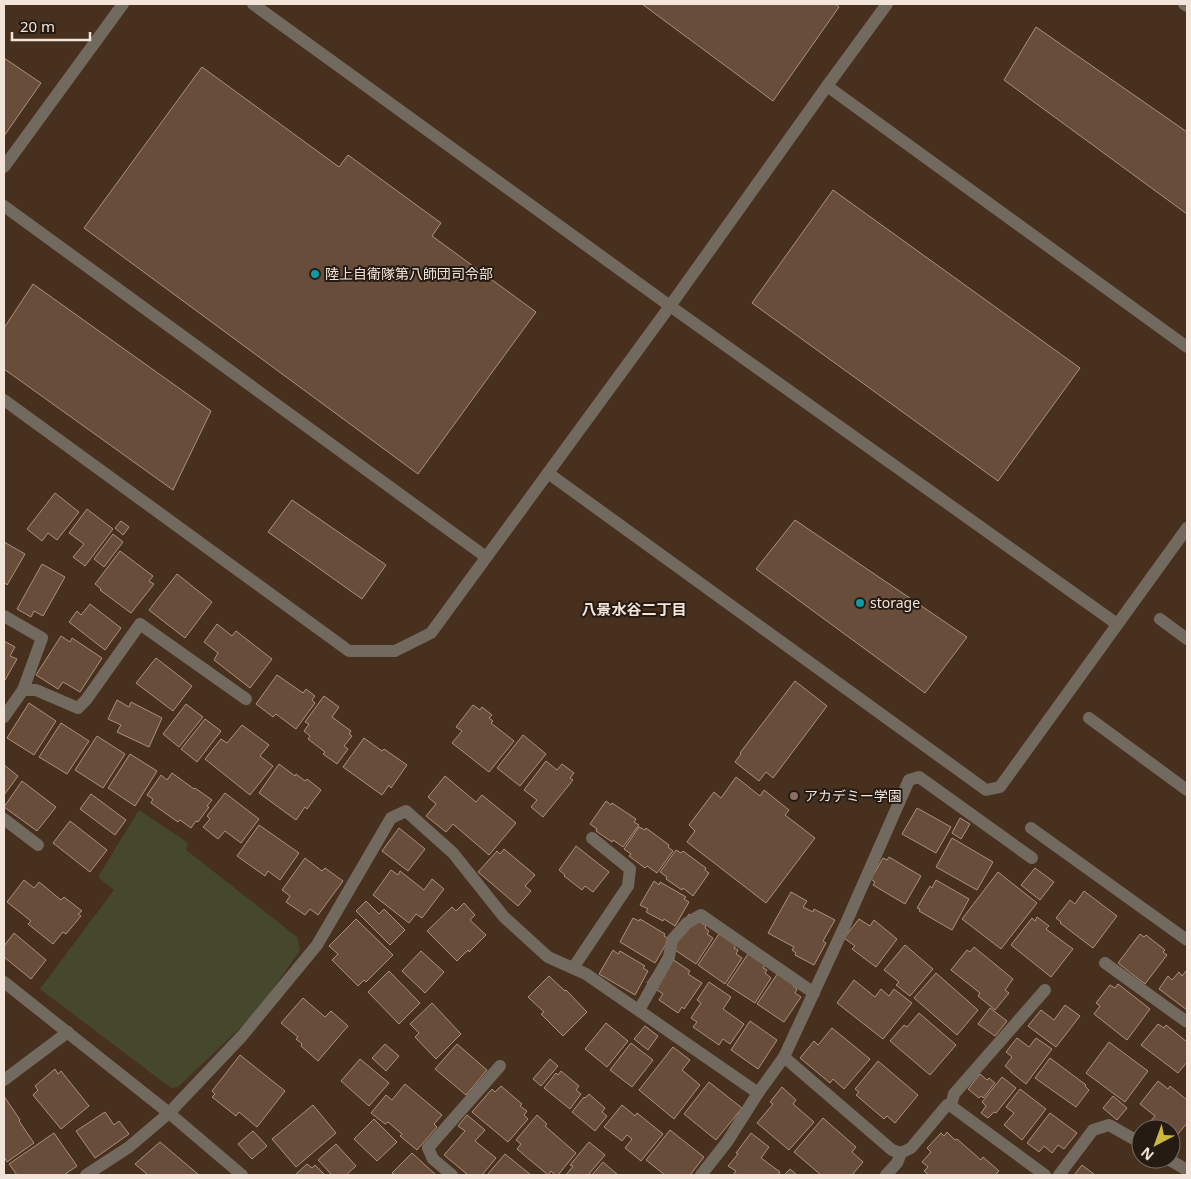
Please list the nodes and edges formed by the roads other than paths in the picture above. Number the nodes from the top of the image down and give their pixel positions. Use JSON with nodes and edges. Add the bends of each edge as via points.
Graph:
{"nodes":[{"id":1,"x":123,"y":4,"type":"edge"},
{"id":2,"x":252,"y":4,"type":"edge"},
{"id":3,"x":887,"y":4,"type":"edge"},
{"id":4,"x":1184,"y":4,"type":"edge"},
{"id":5,"x":1187,"y":6,"type":"edge"},
{"id":6,"x":827,"y":86,"type":"junction"},
{"id":7,"x":4,"y":167,"type":"edge"},
{"id":8,"x":4,"y":206,"type":"edge"},
{"id":9,"x":670,"y":306,"type":"junction"},
{"id":10,"x":1187,"y":347,"type":"edge"},
{"id":11,"x":4,"y":400,"type":"edge"},
{"id":12,"x":548,"y":473,"type":"junction"},
{"id":13,"x":1187,"y":528,"type":"edge"},
{"id":14,"x":486,"y":557,"type":"junction"},
{"id":15,"x":4,"y":616,"type":"edge"},
{"id":16,"x":1160,"y":618,"type":"dead end"},
{"id":17,"x":1117,"y":624,"type":"junction"},
{"id":18,"x":1187,"y":639,"type":"edge"},
{"id":19,"x":23,"y":690,"type":"junction"},
{"id":20,"x":246,"y":699,"type":"dead end"},
{"id":21,"x":4,"y":717,"type":"edge"},
{"id":22,"x":1089,"y":718,"type":"dead end"},
{"id":23,"x":1187,"y":790,"type":"edge"},
{"id":24,"x":4,"y":819,"type":"edge"},
{"id":25,"x":1031,"y":828,"type":"dead end"},
{"id":26,"x":592,"y":838,"type":"dead end"},
{"id":27,"x":38,"y":845,"type":"dead end"},
{"id":28,"x":1032,"y":858,"type":"dead end"},
{"id":29,"x":1187,"y":940,"type":"edge"},
{"id":30,"x":1105,"y":963,"type":"dead end"},
{"id":31,"x":574,"y":968,"type":"junction"},
{"id":32,"x":4,"y":982,"type":"edge"},
{"id":33,"x":1045,"y":990,"type":"dead end"},
{"id":34,"x":814,"y":993,"type":"junction"},
{"id":35,"x":639,"y":1010,"type":"junction"},
{"id":36,"x":1187,"y":1022,"type":"edge"},
{"id":37,"x":68,"y":1032,"type":"junction"},
{"id":38,"x":784,"y":1057,"type":"junction"},
{"id":39,"x":500,"y":1066,"type":"dead end"},
{"id":40,"x":4,"y":1080,"type":"edge"},
{"id":41,"x":758,"y":1093,"type":"junction"},
{"id":42,"x":951,"y":1106,"type":"junction"},
{"id":43,"x":169,"y":1113,"type":"junction"},
{"id":44,"x":1131,"y":1137,"type":"edge"},
{"id":45,"x":901,"y":1153,"type":"junction"},
{"id":46,"x":86,"y":1175,"type":"edge"},
{"id":47,"x":242,"y":1175,"type":"edge"},
{"id":48,"x":452,"y":1175,"type":"edge"},
{"id":49,"x":701,"y":1175,"type":"edge"},
{"id":50,"x":886,"y":1175,"type":"edge"},
{"id":51,"x":1045,"y":1175,"type":"edge"},
{"id":52,"x":1059,"y":1175,"type":"edge"}],
"edges":[{"from":1,"to":7,"type":"street"},
{"from":2,"to":9,"type":"street"},
{"from":3,"to":6,"type":"street"},
{"from":4,"to":5,"type":"street"},
{"from":6,"to":9,"type":"street"},
{"from":6,"to":10,"type":"street"},
{"from":8,"to":14,"type":"street"},
{"from":9,"to":12,"type":"street"},
{"from":9,"to":17,"type":"street"},
{"from":11,"to":14,"type":"street","via":[[349,652],[395,651],[431,633]]},
{"from":12,"to":14,"type":"street"},
{"from":12,"to":17,"type":"street","via":[[986,790],[1000,787]]},
{"from":13,"to":17,"type":"street"},
{"from":15,"to":19,"type":"street","via":[[42,638]]},
{"from":16,"to":18,"type":"street"},
{"from":19,"to":20,"type":"street","via":[[36,690],[78,708],[140,624]]},
{"from":19,"to":21,"type":"street"},
{"from":22,"to":23,"type":"street"},
{"from":24,"to":27,"type":"street"},
{"from":25,"to":29,"type":"street"},
{"from":26,"to":31,"type":"street","via":[[630,868],[628,886]]},
{"from":28,"to":34,"type":"street","via":[[919,777],[910,780]]},
{"from":30,"to":36,"type":"street"},
{"from":31,"to":35,"type":"street"},
{"from":31,"to":43,"type":"street","via":[[548,957],[504,917],[453,853],[406,811],[392,818],[317,945],[242,1036]]},
{"from":32,"to":37,"type":"street"},
{"from":33,"to":42,"type":"street","via":[[954,1094]]},
{"from":34,"to":35,"type":"street","via":[[701,915],[687,923],[672,940],[670,957]]},
{"from":34,"to":38,"type":"street"},
{"from":35,"to":41,"type":"street"},
{"from":37,"to":40,"type":"street"},
{"from":37,"to":43,"type":"street"},
{"from":38,"to":41,"type":"street"},
{"from":38,"to":45,"type":"street","via":[[892,1150]]},
{"from":39,"to":48,"type":"street","via":[[428,1148],[433,1159]]},
{"from":41,"to":49,"type":"street","via":[[727,1142]]},
{"from":42,"to":45,"type":"street","via":[[947,1105],[910,1148]]},
{"from":42,"to":51,"type":"street"},
{"from":43,"to":46,"type":"street","via":[[129,1147]]},
{"from":43,"to":47,"type":"street"},
{"from":44,"to":52,"type":"street","via":[[1109,1125],[1093,1130]]},
{"from":45,"to":50,"type":"street"}]}
